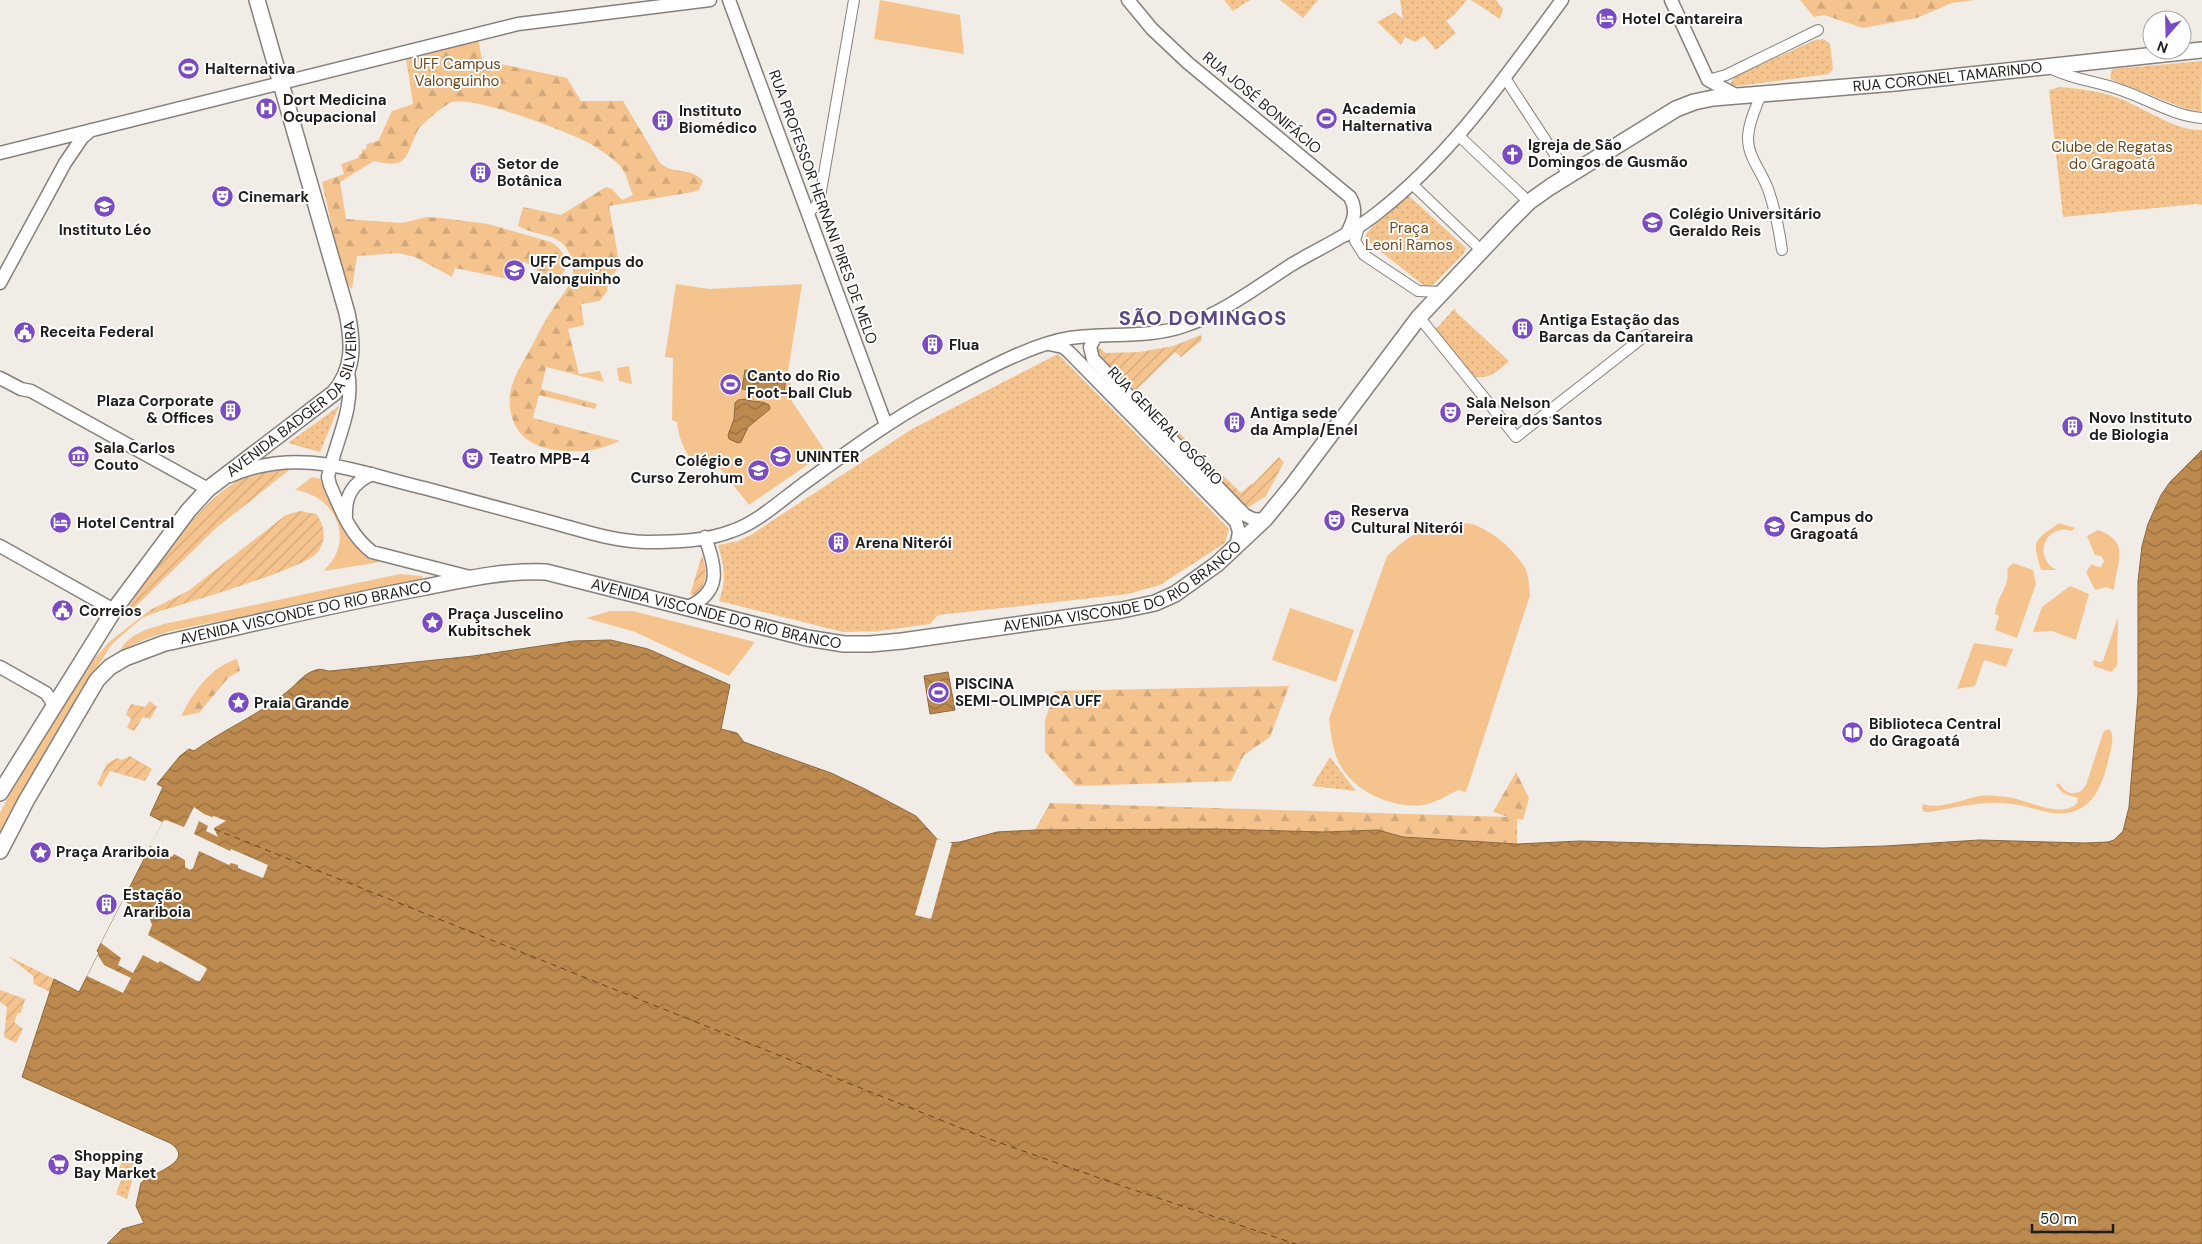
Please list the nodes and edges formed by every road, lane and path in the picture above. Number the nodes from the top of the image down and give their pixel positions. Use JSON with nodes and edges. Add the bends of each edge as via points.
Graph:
{"nodes":[{"id":1,"x":257,"y":0,"type":"edge"},
{"id":2,"x":710,"y":0,"type":"edge"},
{"id":3,"x":729,"y":0,"type":"edge"},
{"id":4,"x":854,"y":0,"type":"edge"},
{"id":5,"x":1128,"y":0,"type":"edge"},
{"id":6,"x":1562,"y":0,"type":"edge"},
{"id":7,"x":1671,"y":0,"type":"edge"},
{"id":8,"x":1818,"y":30,"type":"dead end"},
{"id":9,"x":2202,"y":50,"type":"edge"},
{"id":10,"x":2047,"y":66,"type":"junction"},
{"id":11,"x":1505,"y":78,"type":"junction"},
{"id":12,"x":1708,"y":80,"type":"junction"},
{"id":13,"x":280,"y":82,"type":"junction"},
{"id":14,"x":1761,"y":94,"type":"junction"},
{"id":15,"x":1738,"y":96,"type":"junction"},
{"id":16,"x":1694,"y":102,"type":"junction"},
{"id":17,"x":2202,"y":118,"type":"edge"},
{"id":18,"x":91,"y":130,"type":"junction"},
{"id":19,"x":1459,"y":136,"type":"junction"},
{"id":20,"x":51,"y":140,"type":"junction"},
{"id":21,"x":0,"y":152,"type":"edge"},
{"id":22,"x":65,"y":163,"type":"junction"},
{"id":23,"x":1569,"y":176,"type":"junction"},
{"id":24,"x":1412,"y":184,"type":"junction"},
{"id":25,"x":1529,"y":202,"type":"junction"},
{"id":26,"x":807,"y":212,"type":"junction"},
{"id":27,"x":1359,"y":227,"type":"junction"},
{"id":28,"x":1346,"y":235,"type":"junction"},
{"id":29,"x":1481,"y":250,"type":"junction"},
{"id":30,"x":1782,"y":250,"type":"dead end"},
{"id":31,"x":0,"y":283,"type":"edge"},
{"id":32,"x":1441,"y":292,"type":"junction"},
{"id":33,"x":1418,"y":316,"type":"junction"},
{"id":34,"x":1646,"y":335,"type":"dead end"},
{"id":35,"x":1096,"y":336,"type":"junction"},
{"id":36,"x":1046,"y":343,"type":"junction"},
{"id":37,"x":348,"y":372,"type":"junction"},
{"id":38,"x":0,"y":378,"type":"edge"},
{"id":39,"x":886,"y":425,"type":"junction"},
{"id":40,"x":332,"y":464,"type":"junction"},
{"id":41,"x":372,"y":474,"type":"junction"},
{"id":42,"x":214,"y":485,"type":"junction"},
{"id":43,"x":346,"y":520,"type":"junction"},
{"id":44,"x":1264,"y":520,"type":"junction"},
{"id":45,"x":705,"y":537,"type":"junction"},
{"id":46,"x":0,"y":546,"type":"edge"},
{"id":47,"x":1236,"y":548,"type":"junction"},
{"id":48,"x":476,"y":578,"type":"junction"},
{"id":49,"x":686,"y":608,"type":"junction"},
{"id":50,"x":114,"y":610,"type":"junction"},
{"id":51,"x":0,"y":667,"type":"edge"},
{"id":52,"x":53,"y":707,"type":"junction"},
{"id":53,"x":14,"y":769,"type":"junction"},
{"id":54,"x":0,"y":779,"type":"edge"},
{"id":55,"x":0,"y":793,"type":"edge"},
{"id":56,"x":0,"y":851,"type":"edge"}],
"edges":[{"from":1,"to":13,"type":"main road","name":"AVENIDA BADGER DA SILVEIRA"},
{"from":2,"to":13,"type":"street","via":[[518,24]]},
{"from":3,"to":26,"type":"street","name":"RUA PROFESSOR HERNANI PIRES DE MELO"},
{"from":4,"to":26,"type":"street","via":[[820,197],[816,206]]},
{"from":5,"to":28,"type":"street","name":"RUA JOSÉ BONIFÁCIO","via":[[1188,62],[1350,197],[1355,211]]},
{"from":6,"to":11,"type":"street"},
{"from":7,"to":12,"type":"street"},
{"from":8,"to":12,"type":"street","via":[[1726,75]]},
{"from":9,"to":10,"type":"main road","name":"RUA CORONEL TAMARINDO"},
{"from":10,"to":14,"type":"main road","name":"RUA CORONEL TAMARINDO"},
{"from":10,"to":17,"type":"street","via":[[2063,76],[2090,80],[2187,117]]},
{"from":11,"to":19,"type":"street"},
{"from":11,"to":23,"type":"street"},
{"from":12,"to":15,"type":"street"},
{"from":12,"to":16,"type":"street","via":[[1705,90]]},
{"from":13,"to":18,"type":"street"},
{"from":13,"to":37,"type":"main road","name":"AVENIDA BADGER DA SILVEIRA","via":[[347,313],[351,343]]},
{"from":14,"to":15,"type":"main road","name":"RUA CORONEL TAMARINDO"},
{"from":14,"to":30,"type":"street","via":[[1748,140],[1777,219]]},
{"from":15,"to":16,"type":"main road","name":"RUA CORONEL TAMARINDO"},
{"from":16,"to":23,"type":"main road","name":"RUA CORONEL TAMARINDO","via":[[1676,109]]},
{"from":18,"to":20,"type":"street"},
{"from":18,"to":22,"type":"street"},
{"from":19,"to":24,"type":"street"},
{"from":19,"to":25,"type":"street"},
{"from":20,"to":21,"type":"street"},
{"from":20,"to":22,"type":"street","via":[[63,148]]},
{"from":22,"to":31,"type":"street"},
{"from":23,"to":25,"type":"main road","name":"RUA CORONEL TAMARINDO"},
{"from":24,"to":27,"type":"street"},
{"from":24,"to":29,"type":"street"},
{"from":25,"to":29,"type":"main road","name":"RUA CORONEL TAMARINDO"},
{"from":26,"to":39,"type":"street","name":"RUA PROFESSOR HERNANI PIRES DE MELO"},
{"from":27,"to":28,"type":"street"},
{"from":27,"to":32,"type":"street","via":[[1355,241],[1364,255],[1418,291]]},
{"from":28,"to":35,"type":"street","via":[[1321,246],[1222,309],[1182,327],[1152,333]]},
{"from":29,"to":32,"type":"main road"},
{"from":32,"to":33,"type":"main road"},
{"from":33,"to":34,"type":"street","via":[[1516,437]]},
{"from":33,"to":44,"type":"main road","name":"AVENIDA VISCONDE DO RIO BRANCO"},
{"from":35,"to":36,"type":"street"},
{"from":35,"to":44,"type":"street","name":"RUA GENERAL OSÓRIO","via":[[1090,347],[1093,359],[1242,512],[1250,518]]},
{"from":36,"to":39,"type":"street","via":[[940,394]]},
{"from":36,"to":47,"type":"street","name":"RUA GENERAL OSÓRIO","via":[[1058,345],[1069,352],[1234,520],[1239,529]]},
{"from":37,"to":40,"type":"street","name":"AVENIDA VISCONDE DO RIO BRANCO","via":[[350,401]]},
{"from":37,"to":42,"type":"main road","name":"AVENIDA BADGER DA SILVEIRA","via":[[334,393]]},
{"from":38,"to":42,"type":"street"},
{"from":39,"to":45,"type":"street","via":[[760,516],[730,532]]},
{"from":40,"to":41,"type":"street"},
{"from":40,"to":42,"type":"street","via":[[296,462],[267,465],[240,472]]},
{"from":40,"to":43,"type":"street","name":"AVENIDA VISCONDE DO RIO BRANCO","via":[[328,478]]},
{"from":41,"to":43,"type":"street","via":[[349,492]]},
{"from":41,"to":45,"type":"street","via":[[604,537],[651,542]]},
{"from":42,"to":50,"type":"main road","via":[[188,511]]},
{"from":43,"to":48,"type":"street","name":"AVENIDA VISCONDE DO RIO BRANCO","via":[[360,542],[372,552]]},
{"from":44,"to":47,"type":"main road","name":"AVENIDA VISCONDE DO RIO BRANCO"},
{"from":45,"to":49,"type":"street","via":[[714,563],[713,582],[705,597]]},
{"from":46,"to":50,"type":"street"},
{"from":47,"to":49,"type":"main road","name":"AVENIDA VISCONDE DO RIO BRANCO","via":[[1175,594],[1155,603],[902,641],[870,644],[828,642]]},
{"from":48,"to":49,"type":"main road","name":"AVENIDA VISCONDE DO RIO BRANCO","via":[[526,571],[546,572]]},
{"from":48,"to":56,"type":"main road","name":"AVENIDA VISCONDE DO RIO BRANCO","via":[[357,599],[165,643],[125,658],[98,680]]},
{"from":50,"to":52,"type":"main road"},
{"from":51,"to":52,"type":"street","via":[[46,693]]},
{"from":52,"to":53,"type":"main road"},
{"from":53,"to":54,"type":"main road"},
{"from":53,"to":55,"type":"main road"}]}
